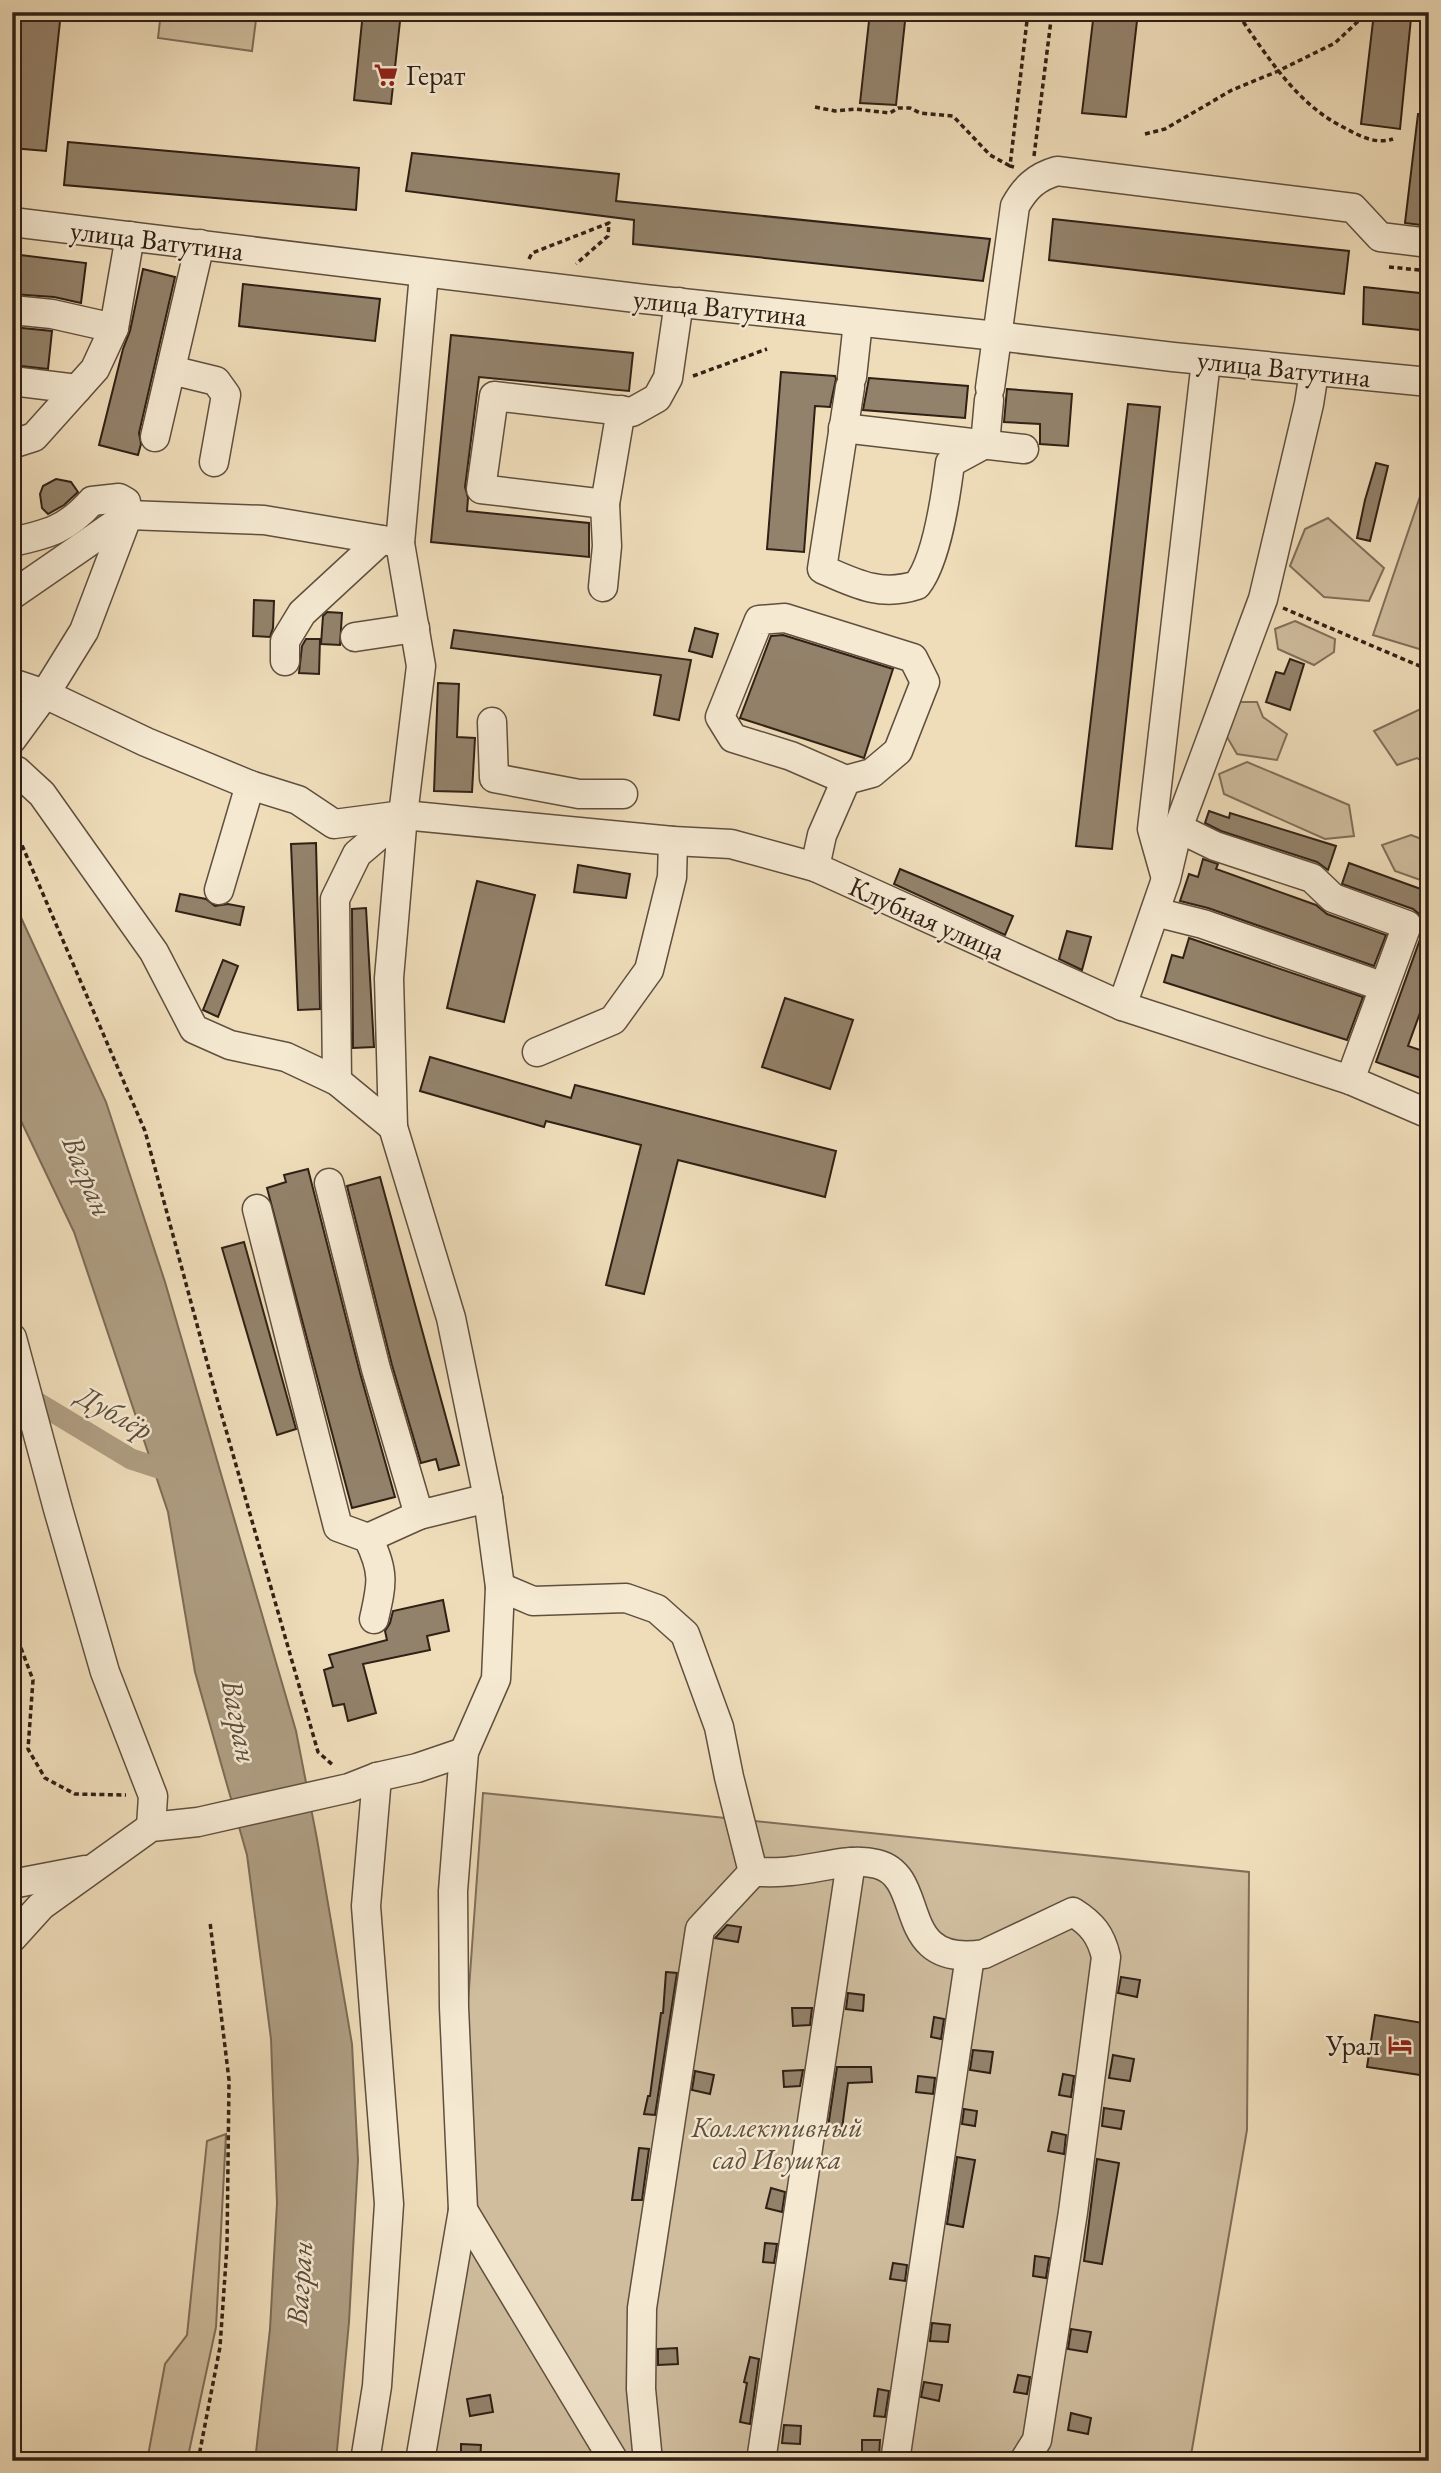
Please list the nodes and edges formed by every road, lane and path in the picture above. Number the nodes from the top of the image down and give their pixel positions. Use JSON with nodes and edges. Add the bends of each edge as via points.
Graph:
{"nodes":[{"id":1,"x":1028,"y":12,"type":"edge"},
{"id":2,"x":1052,"y":12,"type":"edge"},
{"id":3,"x":1253,"y":12,"type":"edge"},
{"id":4,"x":1368,"y":12,"type":"edge"},
{"id":5,"x":1278,"y":70,"type":"junction"},
{"id":6,"x":815,"y":107,"type":"dead end"},
{"id":7,"x":1145,"y":134,"type":"dead end"},
{"id":8,"x":1393,"y":139,"type":"dead end"},
{"id":9,"x":1034,"y":157,"type":"dead end"},
{"id":10,"x":1010,"y":166,"type":"junction"},
{"id":11,"x":1021,"y":168,"type":"dead end"},
{"id":12,"x":12,"y":222,"type":"edge"},
{"id":13,"x":130,"y":236,"type":"junction"},
{"id":14,"x":1429,"y":243,"type":"edge"},
{"id":15,"x":200,"y":244,"type":"junction"},
{"id":16,"x":529,"y":259,"type":"dead end"},
{"id":17,"x":576,"y":264,"type":"dead end"},
{"id":18,"x":1389,"y":267,"type":"dead end"},
{"id":19,"x":1429,"y":271,"type":"edge"},
{"id":20,"x":424,"y":274,"type":"junction"},
{"id":21,"x":679,"y":302,"type":"junction"},
{"id":22,"x":12,"y":310,"type":"edge"},
{"id":23,"x":858,"y":321,"type":"junction"},
{"id":24,"x":114,"y":328,"type":"junction"},
{"id":25,"x":997,"y":336,"type":"junction"},
{"id":26,"x":767,"y":349,"type":"dead end"},
{"id":27,"x":1206,"y":361,"type":"junction"},
{"id":28,"x":171,"y":370,"type":"junction"},
{"id":29,"x":1314,"y":372,"type":"junction"},
{"id":30,"x":12,"y":381,"type":"edge"},
{"id":31,"x":1429,"y":382,"type":"edge"},
{"id":32,"x":663,"y":388,"type":"junction"},
{"id":33,"x":77,"y":389,"type":"junction"},
{"id":34,"x":621,"y":410,"type":"junction"},
{"id":35,"x":844,"y":428,"type":"junction"},
{"id":36,"x":155,"y":437,"type":"dead end"},
{"id":37,"x":12,"y":444,"type":"edge"},
{"id":38,"x":985,"y":444,"type":"junction"},
{"id":39,"x":1024,"y":449,"type":"dead end"},
{"id":40,"x":214,"y":462,"type":"dead end"},
{"id":41,"x":605,"y":504,"type":"junction"},
{"id":42,"x":128,"y":516,"type":"junction"},
{"id":43,"x":391,"y":541,"type":"junction"},
{"id":44,"x":12,"y":542,"type":"edge"},
{"id":45,"x":603,"y":587,"type":"dead end"},
{"id":46,"x":12,"y":595,"type":"edge"},
{"id":47,"x":1263,"y":599,"type":"junction"},
{"id":48,"x":415,"y":628,"type":"junction"},
{"id":49,"x":355,"y":637,"type":"dead end"},
{"id":50,"x":285,"y":661,"type":"dead end"},
{"id":51,"x":1429,"y":670,"type":"edge"},
{"id":52,"x":12,"y":683,"type":"edge"},
{"id":53,"x":45,"y":694,"type":"junction"},
{"id":54,"x":492,"y":722,"type":"dead end"},
{"id":55,"x":12,"y":739,"type":"edge"},
{"id":56,"x":12,"y":771,"type":"edge"},
{"id":57,"x":846,"y":780,"type":"junction"},
{"id":58,"x":250,"y":785,"type":"junction"},
{"id":59,"x":579,"y":794,"type":"junction"},
{"id":60,"x":623,"y":794,"type":"dead end"},
{"id":61,"x":403,"y":815,"type":"junction"},
{"id":62,"x":12,"y":822,"type":"edge"},
{"id":63,"x":1178,"y":828,"type":"junction"},
{"id":64,"x":584,"y":831,"type":"junction"},
{"id":65,"x":673,"y":841,"type":"junction"},
{"id":66,"x":814,"y":867,"type":"junction"},
{"id":67,"x":1166,"y":879,"type":"junction"},
{"id":68,"x":219,"y":890,"type":"dead end"},
{"id":69,"x":1155,"y":912,"type":"junction"},
{"id":70,"x":1384,"y":987,"type":"junction"},
{"id":71,"x":1122,"y":1006,"type":"junction"},
{"id":72,"x":537,"y":1052,"type":"dead end"},
{"id":73,"x":1350,"y":1080,"type":"junction"},
{"id":74,"x":337,"y":1081,"type":"junction"},
{"id":75,"x":1429,"y":1114,"type":"edge"},
{"id":76,"x":393,"y":1127,"type":"junction"},
{"id":77,"x":330,"y":1183,"type":"dead end"},
{"id":78,"x":257,"y":1209,"type":"dead end"},
{"id":79,"x":13,"y":1342,"type":"edge"},
{"id":80,"x":488,"y":1498,"type":"junction"},
{"id":81,"x":419,"y":1515,"type":"junction"},
{"id":82,"x":368,"y":1538,"type":"junction"},
{"id":83,"x":500,"y":1587,"type":"junction"},
{"id":84,"x":374,"y":1619,"type":"dead end"},
{"id":85,"x":12,"y":1624,"type":"edge"},
{"id":86,"x":464,"y":1752,"type":"junction"},
{"id":87,"x":377,"y":1777,"type":"junction"},
{"id":88,"x":349,"y":1788,"type":"junction"},
{"id":89,"x":153,"y":1796,"type":"junction"},
{"id":90,"x":151,"y":1827,"type":"junction"},
{"id":91,"x":851,"y":1862,"type":"junction"},
{"id":92,"x":91,"y":1869,"type":"junction"},
{"id":93,"x":753,"y":1872,"type":"junction"},
{"id":94,"x":12,"y":1884,"type":"edge"},
{"id":95,"x":210,"y":1922,"type":"dead end"},
{"id":96,"x":12,"y":1938,"type":"edge"},
{"id":97,"x":970,"y":1956,"type":"junction"},
{"id":98,"x":463,"y":2210,"type":"junction"},
{"id":99,"x":198,"y":2461,"type":"edge"},
{"id":100,"x":365,"y":2461,"type":"edge"},
{"id":101,"x":420,"y":2461,"type":"edge"},
{"id":102,"x":614,"y":2461,"type":"edge"},
{"id":103,"x":648,"y":2461,"type":"edge"},
{"id":104,"x":761,"y":2461,"type":"edge"},
{"id":105,"x":895,"y":2461,"type":"edge"},
{"id":106,"x":1024,"y":2461,"type":"edge"}],
"edges":[{"from":1,"to":10,"type":"path"},
{"from":2,"to":9,"type":"path"},
{"from":3,"to":5,"type":"path","via":[[1244,17],[1244,23]]},
{"from":4,"to":5,"type":"path","via":[[1341,38]]},
{"from":5,"to":7,"type":"path","via":[[1232,90],[1165,129]]},
{"from":5,"to":8,"type":"path","via":[[1329,121],[1364,139]]},
{"from":6,"to":10,"type":"path","via":[[890,113],[910,108],[953,116],[990,155]]},
{"from":10,"to":11,"type":"path"},
{"from":12,"to":13,"type":"street","name":"улица Ватутина"},
{"from":13,"to":15,"type":"street","name":"улица Ватутина"},
{"from":13,"to":24,"type":"street"},
{"from":14,"to":25,"type":"street","via":[[1380,237],[1353,208],[1057,171],[1026,188],[1015,206]]},
{"from":15,"to":20,"type":"street","name":"улица Ватутина"},
{"from":15,"to":28,"type":"street"},
{"from":16,"to":17,"type":"path","via":[[532,253],[609,223],[608,236]]},
{"from":18,"to":19,"type":"path"},
{"from":20,"to":21,"type":"street","name":"улица Ватутина"},
{"from":20,"to":43,"type":"street"},
{"from":21,"to":23,"type":"street","name":"улица Ватутина"},
{"from":21,"to":32,"type":"street"},
{"from":22,"to":24,"type":"street"},
{"from":23,"to":25,"type":"street","name":"улица Ватутина"},
{"from":23,"to":35,"type":"street"},
{"from":24,"to":33,"type":"street","via":[[94,369]]},
{"from":25,"to":27,"type":"street","name":"улица Ватутина"},
{"from":25,"to":38,"type":"street"},
{"from":26,"to":32,"type":"path"},
{"from":27,"to":29,"type":"street","name":"улица Ватутина"},
{"from":27,"to":67,"type":"street","via":[[1152,829]]},
{"from":28,"to":36,"type":"street"},
{"from":28,"to":40,"type":"street","via":[[216,381],[226,395]]},
{"from":29,"to":31,"type":"street","name":"улица Ватутина"},
{"from":29,"to":47,"type":"street"},
{"from":30,"to":33,"type":"street"},
{"from":32,"to":34,"type":"street","via":[[657,398],[632,412]]},
{"from":33,"to":37,"type":"street","via":[[34,437]]},
{"from":34,"to":41,"type":"street"},
{"from":34,"to":41,"type":"street","via":[[494,396],[481,489]]},
{"from":35,"to":38,"type":"street"},
{"from":35,"to":38,"type":"street","via":[[822,569],[893,592],[918,585],[927,569],[950,463]]},
{"from":38,"to":39,"type":"street"},
{"from":41,"to":45,"type":"street"},
{"from":42,"to":43,"type":"street","via":[[264,520]]},
{"from":42,"to":44,"type":"street","via":[[126,502],[119,498],[92,501],[75,519],[44,535]]},
{"from":42,"to":46,"type":"street"},
{"from":42,"to":53,"type":"street","via":[[84,631]]},
{"from":43,"to":48,"type":"street"},
{"from":43,"to":50,"type":"street","via":[[302,613],[285,640]]},
{"from":47,"to":51,"type":"path"},
{"from":47,"to":63,"type":"street"},
{"from":48,"to":49,"type":"street"},
{"from":48,"to":61,"type":"street","via":[[421,666]]},
{"from":52,"to":53,"type":"street","name":"Клубная улица"},
{"from":53,"to":55,"type":"street"},
{"from":53,"to":58,"type":"street","name":"Клубная улица"},
{"from":54,"to":59,"type":"street","via":[[494,778]]},
{"from":56,"to":74,"type":"street","via":[[42,794],[154,952],[194,1029],[230,1045],[286,1057]]},
{"from":57,"to":57,"type":"street","via":[[733,738],[720,717],[759,620],[785,618],[913,658],[925,682],[898,751],[872,774]]},
{"from":57,"to":66,"type":"street","via":[[822,835]]},
{"from":58,"to":61,"type":"street","name":"Клубная улица","via":[[298,800],[334,824]]},
{"from":58,"to":68,"type":"street"},
{"from":59,"to":60,"type":"street"},
{"from":59,"to":64,"type":"street","via":[[589,812]]},
{"from":61,"to":64,"type":"street","name":"Клубная улица"},
{"from":61,"to":74,"type":"street","via":[[357,854],[335,899]]},
{"from":61,"to":76,"type":"street","via":[[389,978]]},
{"from":62,"to":88,"type":"path","via":[[145,1131],[318,1752],[340,1772]]},
{"from":63,"to":67,"type":"street"},
{"from":63,"to":70,"type":"street","via":[[1215,846],[1312,878],[1333,898],[1408,925]]},
{"from":64,"to":65,"type":"street","name":"Клубная улица"},
{"from":65,"to":66,"type":"street","name":"Клубная улица","via":[[731,844]]},
{"from":65,"to":72,"type":"street","via":[[672,877],[649,970],[613,1020]]},
{"from":66,"to":71,"type":"street","name":"Клубная улица"},
{"from":67,"to":69,"type":"street"},
{"from":69,"to":70,"type":"street","via":[[1203,924]]},
{"from":69,"to":71,"type":"street"},
{"from":70,"to":73,"type":"street"},
{"from":71,"to":73,"type":"street","name":"Клубная улица"},
{"from":73,"to":75,"type":"street","name":"Клубная улица"},
{"from":74,"to":76,"type":"street"},
{"from":76,"to":80,"type":"street","via":[[452,1318]]},
{"from":77,"to":81,"type":"street","via":[[376,1369]]},
{"from":78,"to":82,"type":"street","via":[[338,1527]]},
{"from":79,"to":89,"type":"street","via":[[105,1672]]},
{"from":80,"to":81,"type":"street"},
{"from":80,"to":83,"type":"street"},
{"from":81,"to":82,"type":"street"},
{"from":82,"to":84,"type":"street","via":[[377,1556],[382,1586]]},
{"from":83,"to":86,"type":"street","via":[[496,1679]]},
{"from":83,"to":93,"type":"street","via":[[533,1601],[626,1598],[657,1609],[685,1634],[719,1727]]},
{"from":85,"to":89,"type":"path","via":[[33,1680],[28,1749],[45,1778],[75,1794]]},
{"from":86,"to":87,"type":"street"},
{"from":86,"to":98,"type":"street","via":[[453,1891]]},
{"from":87,"to":88,"type":"street"},
{"from":87,"to":100,"type":"street","via":[[366,1906],[389,2204],[377,2386]]},
{"from":88,"to":90,"type":"street","via":[[198,1822]]},
{"from":89,"to":90,"type":"street"},
{"from":90,"to":92,"type":"street"},
{"from":91,"to":93,"type":"street"},
{"from":91,"to":97,"type":"street","via":[[879,1864],[899,1877],[924,1940],[940,1950]]},
{"from":91,"to":104,"type":"street"},
{"from":92,"to":94,"type":"street"},
{"from":92,"to":96,"type":"street","via":[[41,1906]]},
{"from":93,"to":103,"type":"street","via":[[701,1929],[642,2308],[641,2389]]},
{"from":95,"to":99,"type":"path","via":[[229,2080],[227,2246],[220,2347]]},
{"from":97,"to":105,"type":"street"},
{"from":97,"to":106,"type":"street","via":[[984,1954],[1073,1912],[1090,1923],[1102,1940],[1106,1957],[1037,2440]]},
{"from":98,"to":101,"type":"street"},
{"from":98,"to":102,"type":"street"}]}
